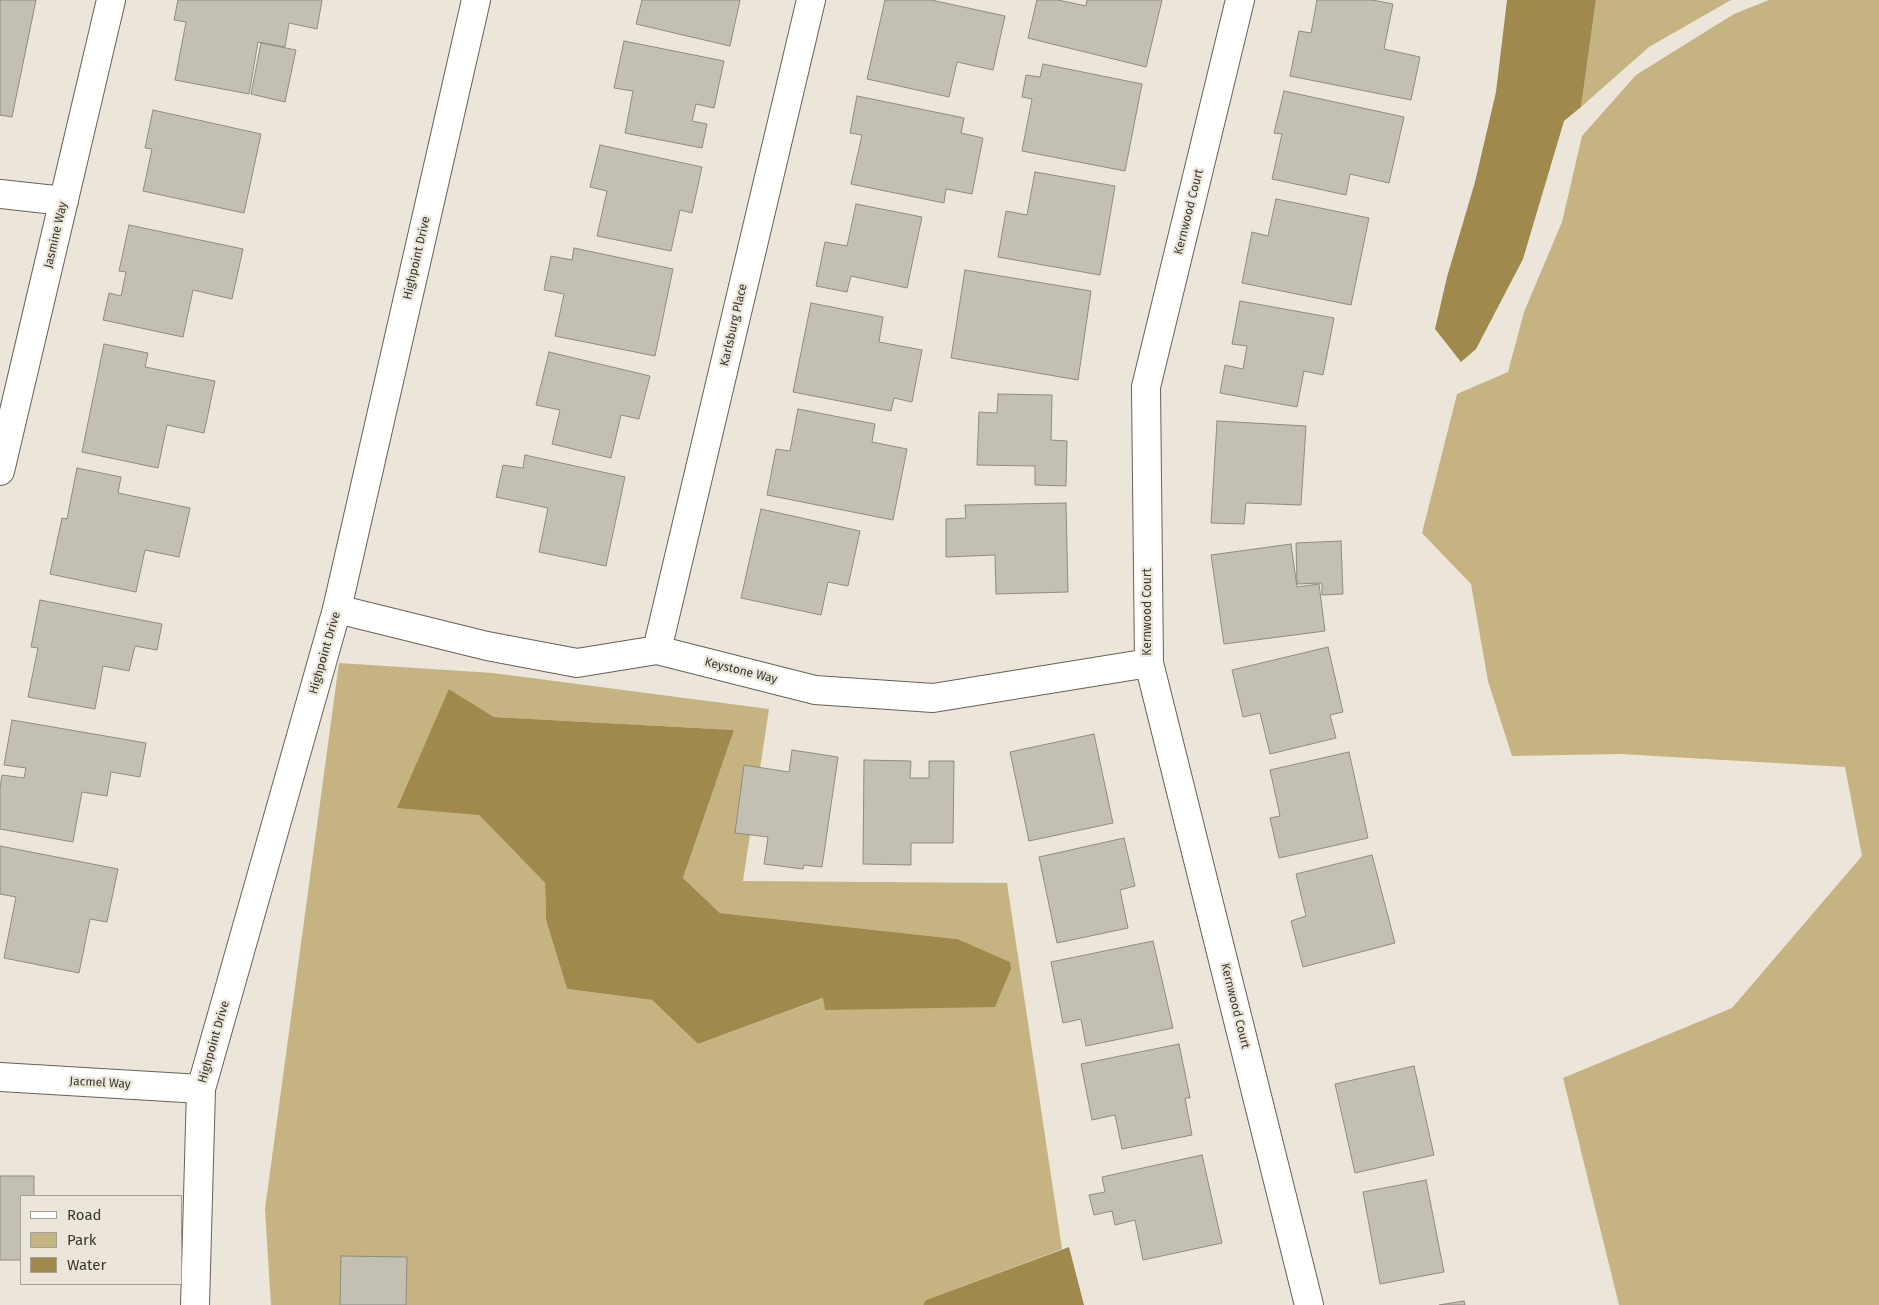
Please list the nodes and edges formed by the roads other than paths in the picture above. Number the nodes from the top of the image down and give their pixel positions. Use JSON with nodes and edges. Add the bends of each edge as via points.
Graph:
{"nodes":[{"id":1,"x":111,"y":0,"type":"edge"},
{"id":2,"x":476,"y":0,"type":"edge"},
{"id":3,"x":811,"y":0,"type":"edge"},
{"id":4,"x":1240,"y":0,"type":"edge"},
{"id":5,"x":0,"y":194,"type":"edge"},
{"id":6,"x":64,"y":201,"type":"junction"},
{"id":7,"x":0,"y":471,"type":"edge"},
{"id":8,"x":337,"y":609,"type":"junction"},
{"id":9,"x":656,"y":650,"type":"junction"},
{"id":10,"x":1149,"y":663,"type":"junction"},
{"id":11,"x":0,"y":1077,"type":"edge"},
{"id":12,"x":201,"y":1089,"type":"junction"},
{"id":13,"x":195,"y":1305,"type":"edge"},
{"id":14,"x":1309,"y":1305,"type":"edge"}],
"edges":[{"from":1,"to":6,"type":"street","name":"Jasmine Way"},
{"from":2,"to":8,"type":"street","name":"Highpoint Drive"},
{"from":3,"to":9,"type":"street","name":"Karlsburg Place"},
{"from":4,"to":10,"type":"street","name":"Kernwood Court","via":[[1146,387]]},
{"from":5,"to":6,"type":"street"},
{"from":6,"to":7,"type":"street","name":"Jasmine Way"},
{"from":8,"to":9,"type":"street","name":"Keystone Way","via":[[487,646],[577,663]]},
{"from":8,"to":12,"type":"street","name":"Highpoint Drive"},
{"from":9,"to":10,"type":"street","name":"Keystone Way","via":[[815,690],[933,698]]},
{"from":10,"to":14,"type":"street","name":"Kernwood Court"},
{"from":11,"to":12,"type":"street","name":"Jacmel Way"},
{"from":12,"to":13,"type":"street","name":"Highpoint Drive"}]}
